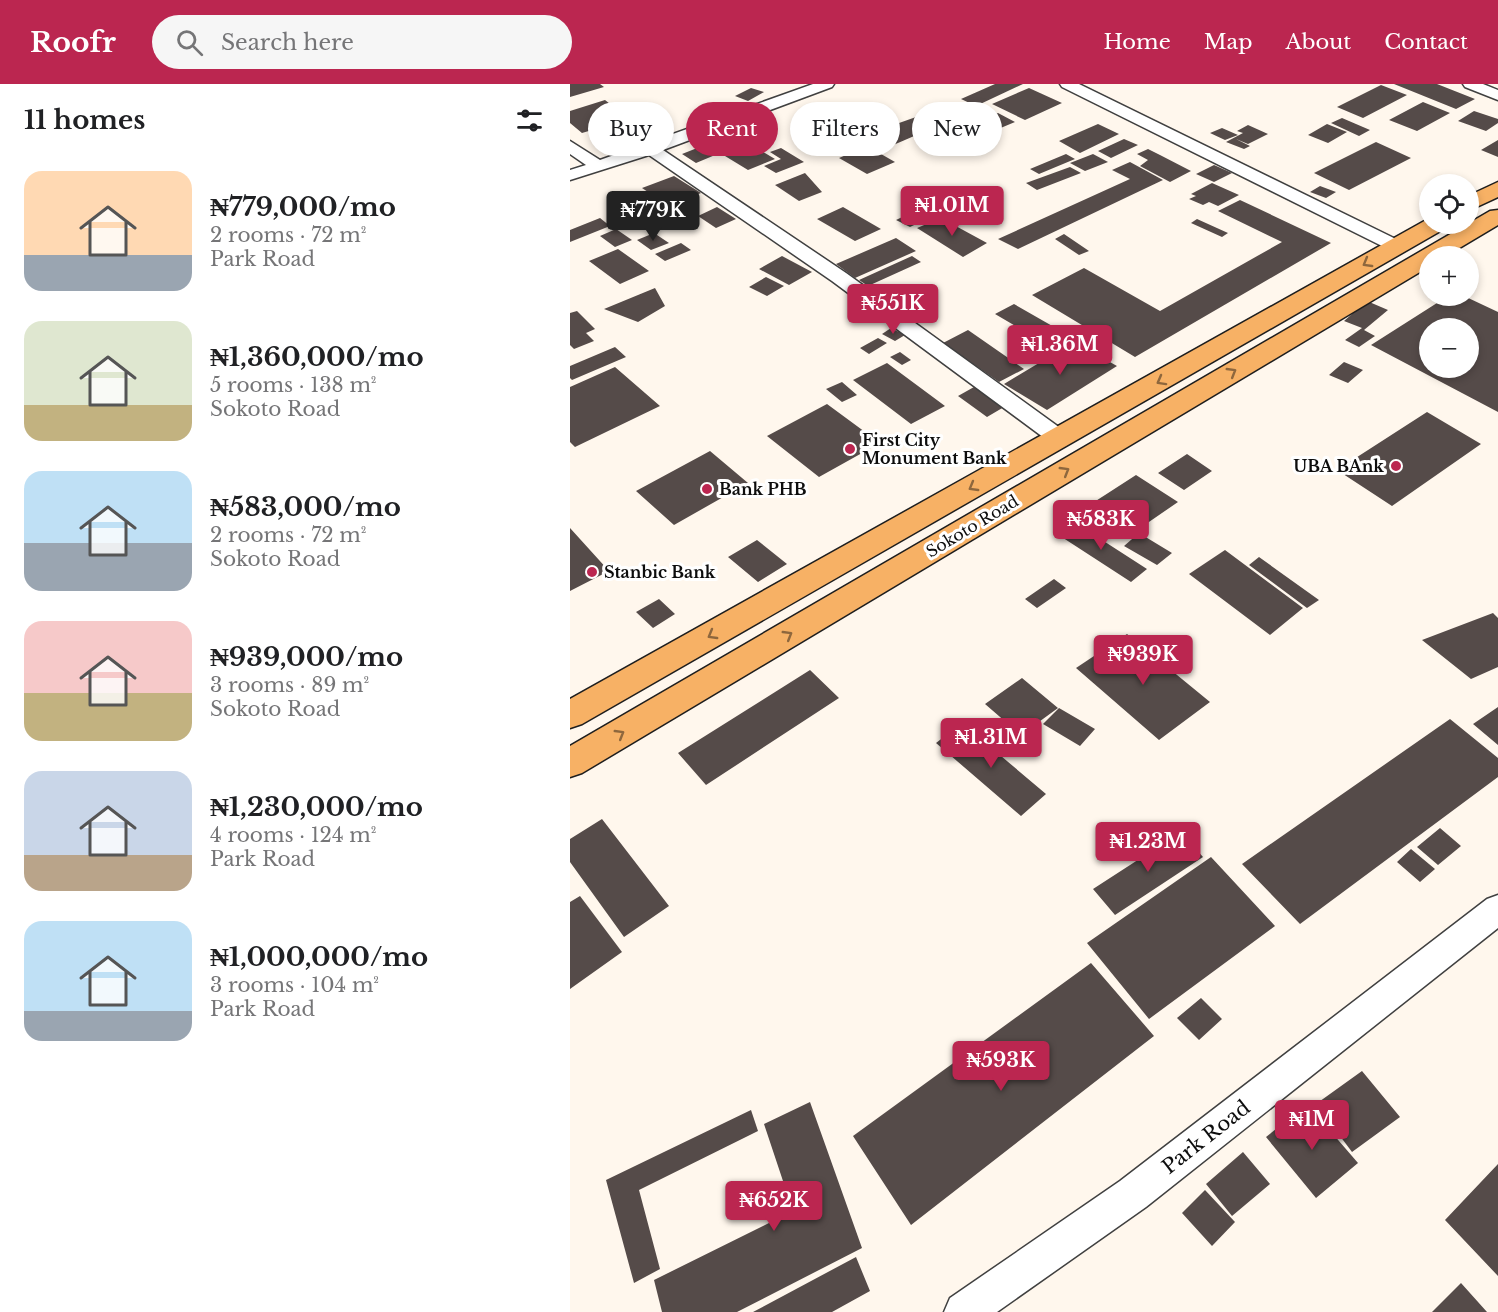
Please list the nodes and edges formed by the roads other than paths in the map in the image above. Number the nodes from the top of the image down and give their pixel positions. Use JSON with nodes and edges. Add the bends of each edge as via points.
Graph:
{"nodes":[{"id":1,"x":827,"y":84,"type":"edge"},
{"id":2,"x":1066,"y":84,"type":"edge"},
{"id":3,"x":1470,"y":84,"type":"edge"},
{"id":4,"x":1498,"y":95,"type":"edge"},
{"id":5,"x":674,"y":141,"type":"edge"},
{"id":6,"x":570,"y":146,"type":"edge"},
{"id":7,"x":627,"y":156,"type":"edge"},
{"id":8,"x":661,"y":156,"type":"edge"},
{"id":9,"x":597,"y":165,"type":"junction"},
{"id":10,"x":570,"y":175,"type":"edge"},
{"id":11,"x":1498,"y":188,"type":"edge"},
{"id":12,"x":1479,"y":199,"type":"edge"},
{"id":13,"x":1498,"y":216,"type":"edge"},
{"id":14,"x":1419,"y":233,"type":"edge"},
{"id":15,"x":1395,"y":246,"type":"junction"},
{"id":16,"x":1059,"y":438,"type":"junction"},
{"id":17,"x":570,"y":715,"type":"edge"},
{"id":18,"x":570,"y":763,"type":"edge"},
{"id":19,"x":1498,"y":909,"type":"edge"},
{"id":20,"x":964,"y":1312,"type":"edge"}],
"edges":[{"from":1,"to":5,"type":"street"},
{"from":2,"to":15,"type":"street"},
{"from":3,"to":4,"type":"street"},
{"from":6,"to":9,"type":"street"},
{"from":7,"to":9,"type":"street"},
{"from":8,"to":16,"type":"street","via":[[839,277]]},
{"from":9,"to":10,"type":"street"},
{"from":11,"to":12,"type":"main road"},
{"from":18,"to":13,"type":"main road","name":"Sokoto Road","one_way":true},
{"from":14,"to":15,"type":"main road","name":"Sokoto Road"},
{"from":15,"to":16,"type":"main road","name":"Sokoto Road","one_way":true},
{"from":16,"to":17,"type":"main road","name":"Sokoto Road","one_way":true},
{"from":19,"to":20,"type":"street","name":"Park Road","via":[[1133,1194]]}]}
